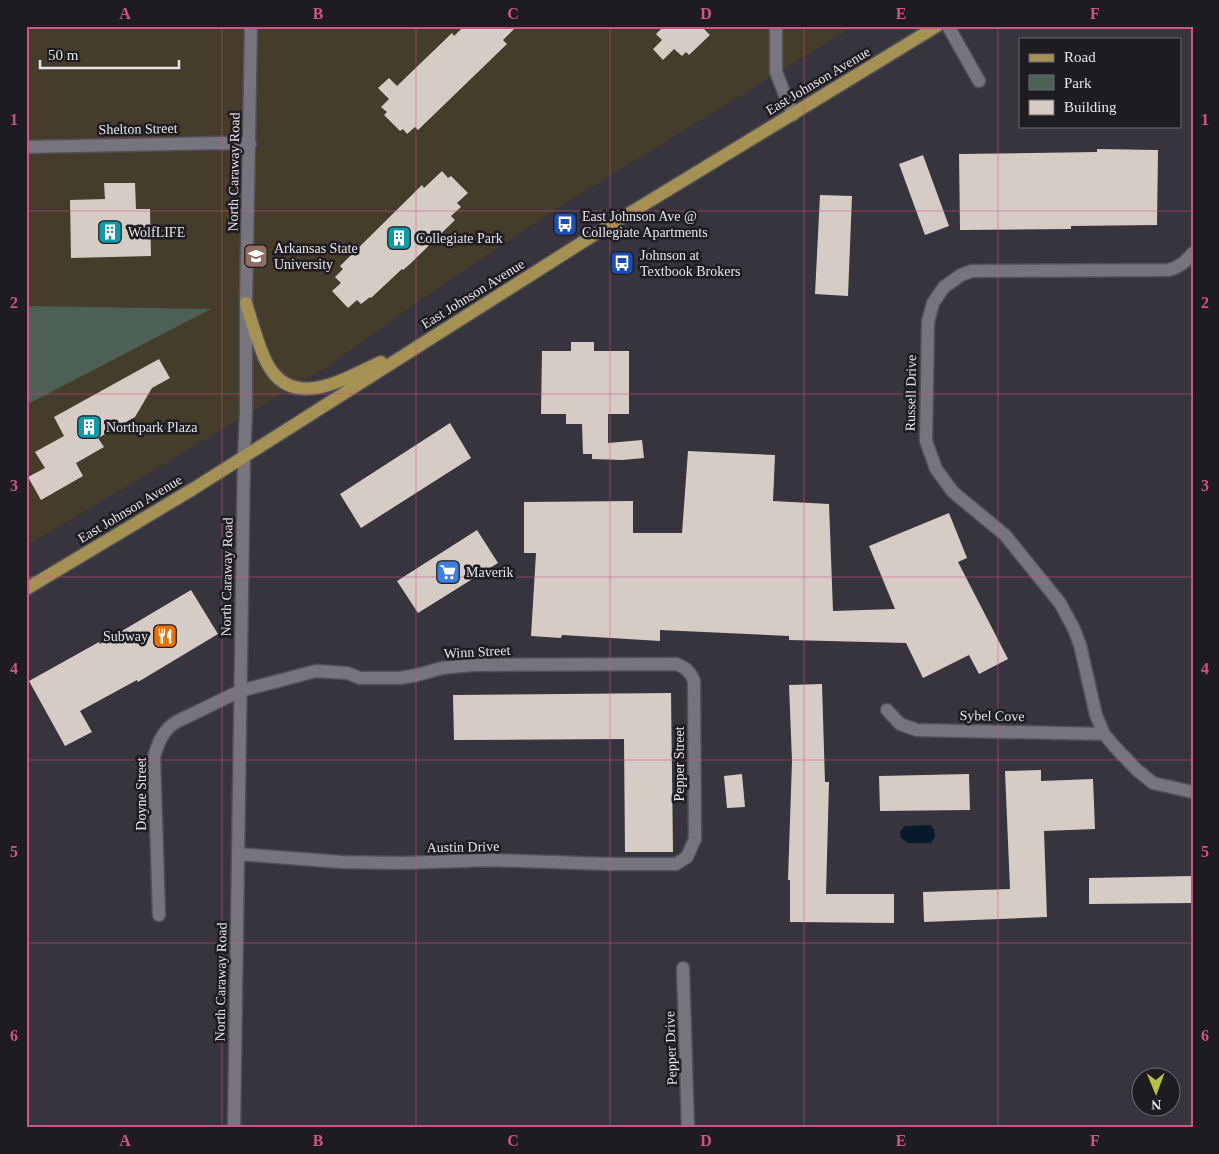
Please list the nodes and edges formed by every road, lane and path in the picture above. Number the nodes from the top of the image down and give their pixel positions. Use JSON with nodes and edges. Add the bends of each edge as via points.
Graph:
{"nodes":[{"id":1,"x":251,"y":26,"type":"edge"},
{"id":2,"x":776,"y":26,"type":"edge"},
{"id":3,"x":937,"y":26,"type":"edge"},
{"id":4,"x":948,"y":26,"type":"edge"},
{"id":5,"x":978,"y":81,"type":"dead end"},
{"id":6,"x":793,"y":115,"type":"junction"},
{"id":7,"x":250,"y":144,"type":"junction"},
{"id":8,"x":26,"y":147,"type":"edge"},
{"id":9,"x":1193,"y":253,"type":"edge"},
{"id":10,"x":246,"y":303,"type":"junction"},
{"id":11,"x":422,"y":344,"type":"junction"},
{"id":12,"x":244,"y":456,"type":"junction"},
{"id":13,"x":26,"y":589,"type":"edge"},
{"id":14,"x":688,"y":671,"type":"joint"},
{"id":15,"x":240,"y":691,"type":"junction"},
{"id":16,"x":887,"y":710,"type":"dead end"},
{"id":17,"x":1104,"y":734,"type":"junction"},
{"id":18,"x":1193,"y":792,"type":"edge"},
{"id":19,"x":238,"y":854,"type":"junction"},
{"id":20,"x":687,"y":857,"type":"joint"},
{"id":21,"x":159,"y":915,"type":"dead end"},
{"id":22,"x":683,"y":968,"type":"dead end"},
{"id":23,"x":234,"y":1128,"type":"edge"},
{"id":24,"x":688,"y":1128,"type":"edge"}],
"edges":[{"from":1,"to":7,"type":"street","name":"North Caraway Road"},
{"from":2,"to":6,"type":"street","via":[[776,72]]},
{"from":3,"to":6,"type":"main road","name":"East Johnson Avenue"},
{"from":4,"to":5,"type":"street"},
{"from":6,"to":11,"type":"main road","name":"East Johnson Avenue"},
{"from":7,"to":8,"type":"street","name":"Shelton Street"},
{"from":7,"to":10,"type":"street","name":"North Caraway Road"},
{"from":9,"to":17,"type":"street","name":"Russell Drive","via":[[1186,262],[1168,270],[972,271],[944,287],[933,303],[928,322],[926,441],[936,468],[953,492],[1006,535],[1060,603],[1080,645],[1096,715]]},
{"from":10,"to":11,"type":"main road","via":[[267,364],[274,375],[288,385],[311,390],[324,387]]},
{"from":10,"to":12,"type":"street","name":"North Caraway Road"},
{"from":11,"to":12,"type":"main road","name":"East Johnson Avenue"},
{"from":12,"to":13,"type":"main road","name":"East Johnson Avenue"},
{"from":12,"to":15,"type":"street","name":"North Caraway Road"},
{"from":14,"to":15,"type":"street","name":"Winn Street","via":[[676,664],[472,665],[400,678],[360,678],[347,673],[316,671]]},
{"from":14,"to":20,"type":"street","name":"Pepper Street","via":[[694,681],[695,839]]},
{"from":15,"to":19,"type":"street","name":"North Caraway Road"},
{"from":15,"to":21,"type":"street","name":"Doyne Street","via":[[171,725],[159,740],[154,757]]},
{"from":16,"to":17,"type":"street","name":"Sybel Cove","via":[[900,724],[918,730]]},
{"from":17,"to":18,"type":"street","via":[[1153,783]]},
{"from":19,"to":20,"type":"street","name":"Austin Drive","via":[[402,863],[491,860],[676,864]]},
{"from":19,"to":23,"type":"street","name":"North Caraway Road"},
{"from":22,"to":24,"type":"street","name":"Pepper Drive"}]}
